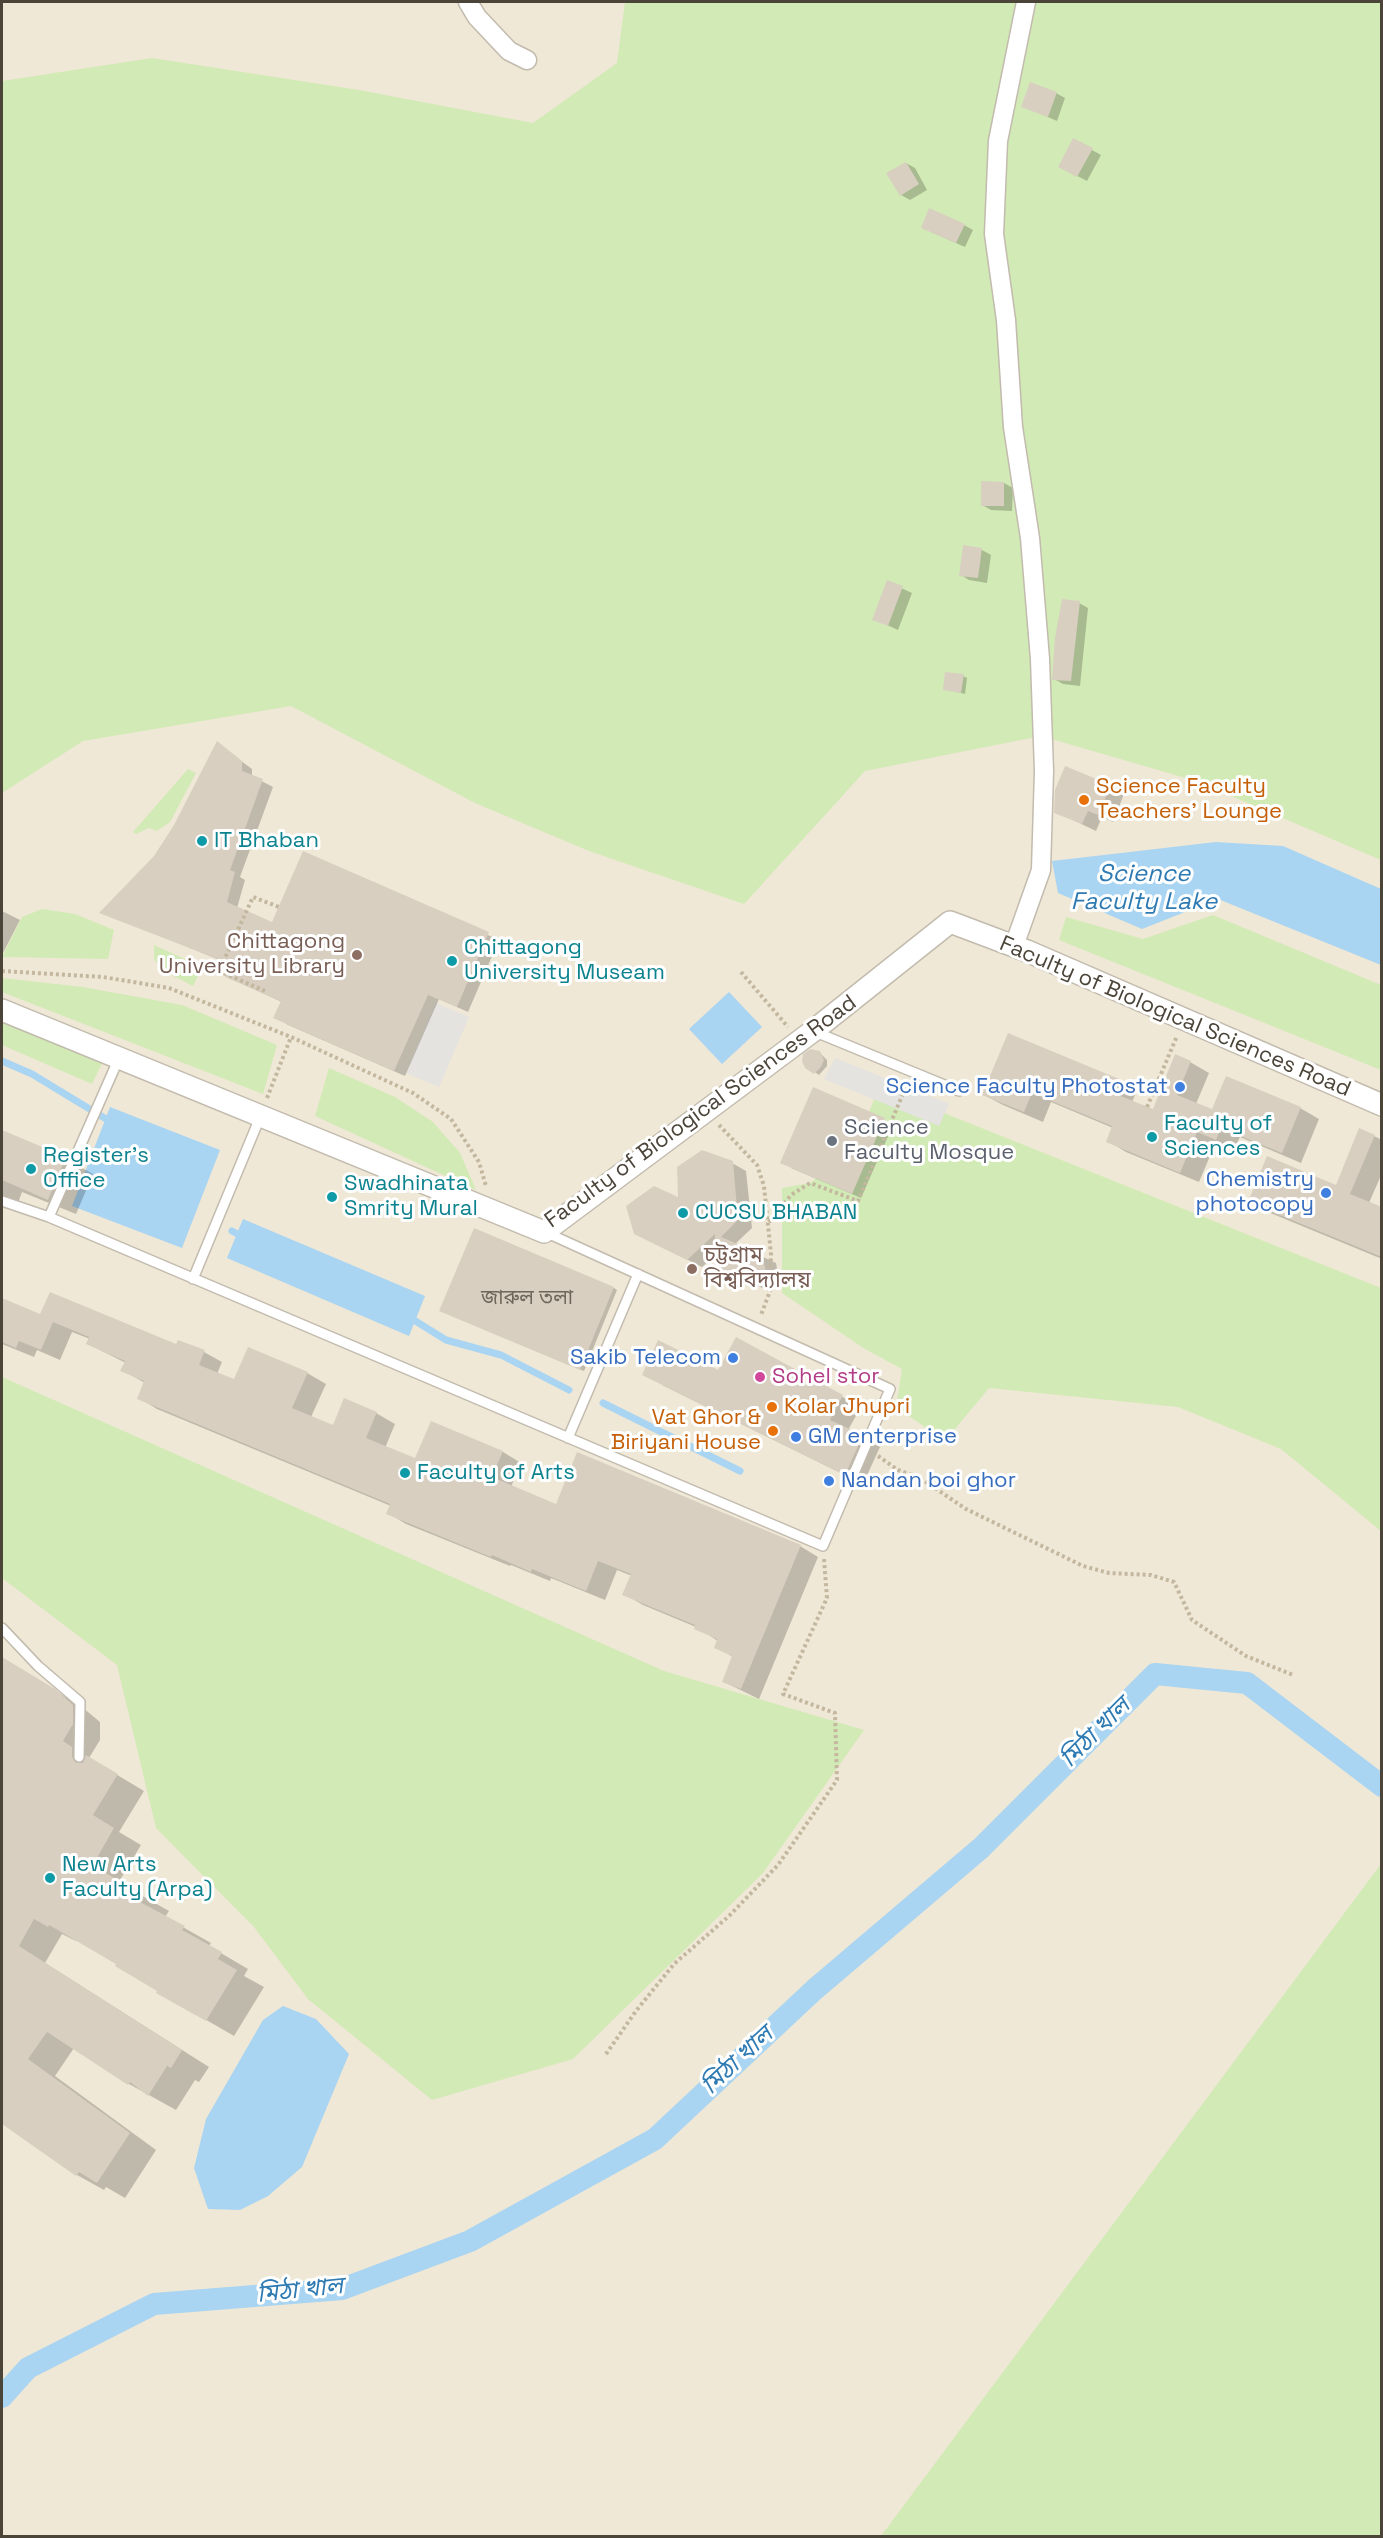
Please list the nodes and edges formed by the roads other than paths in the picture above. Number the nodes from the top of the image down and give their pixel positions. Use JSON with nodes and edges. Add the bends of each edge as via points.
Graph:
{"nodes":[{"id":1,"x":468,"y":2,"type":"edge"},
{"id":2,"x":1026,"y":2,"type":"edge"},
{"id":3,"x":527,"y":60,"type":"dead end"},
{"id":4,"x":1014,"y":946,"type":"junction"},
{"id":5,"x":2,"y":1010,"type":"edge"},
{"id":6,"x":806,"y":1036,"type":"junction"},
{"id":7,"x":119,"y":1058,"type":"junction"},
{"id":8,"x":959,"y":1091,"type":"dead end"},
{"id":9,"x":1382,"y":1106,"type":"edge"},
{"id":10,"x":261,"y":1115,"type":"junction"},
{"id":11,"x":2,"y":1201,"type":"edge"},
{"id":12,"x":49,"y":1217,"type":"junction"},
{"id":13,"x":544,"y":1232,"type":"junction"},
{"id":14,"x":638,"y":1274,"type":"junction"},
{"id":15,"x":193,"y":1278,"type":"junction"},
{"id":16,"x":568,"y":1438,"type":"junction"},
{"id":17,"x":2,"y":1628,"type":"edge"},
{"id":18,"x":79,"y":1757,"type":"dead end"}],
"edges":[{"from":1,"to":3,"type":"street","via":[[509,51]]},
{"from":2,"to":4,"type":"street","via":[[998,141],[994,234],[1006,320],[1013,427],[1030,538],[1044,760],[1041,870]]},
{"from":4,"to":6,"type":"street","name":"Faculty of Biological Sciences Road","via":[[950,922]]},
{"from":4,"to":9,"type":"street","name":"Faculty of Biological Sciences Road"},
{"from":5,"to":7,"type":"street","name":"Faculty of Biological Sciences Road"},
{"from":6,"to":8,"type":"lane"},
{"from":6,"to":13,"type":"street","name":"Faculty of Biological Sciences Road"},
{"from":7,"to":10,"type":"street","name":"Faculty of Biological Sciences Road"},
{"from":7,"to":12,"type":"lane"},
{"from":10,"to":13,"type":"street","name":"Faculty of Biological Sciences Road"},
{"from":10,"to":15,"type":"lane"},
{"from":11,"to":12,"type":"lane"},
{"from":12,"to":15,"type":"lane"},
{"from":13,"to":14,"type":"lane"},
{"from":14,"to":16,"type":"lane"},
{"from":14,"to":16,"type":"lane","via":[[890,1389],[865,1448],[823,1546]]},
{"from":15,"to":16,"type":"lane"},
{"from":17,"to":18,"type":"lane","via":[[80,1702]]}]}
